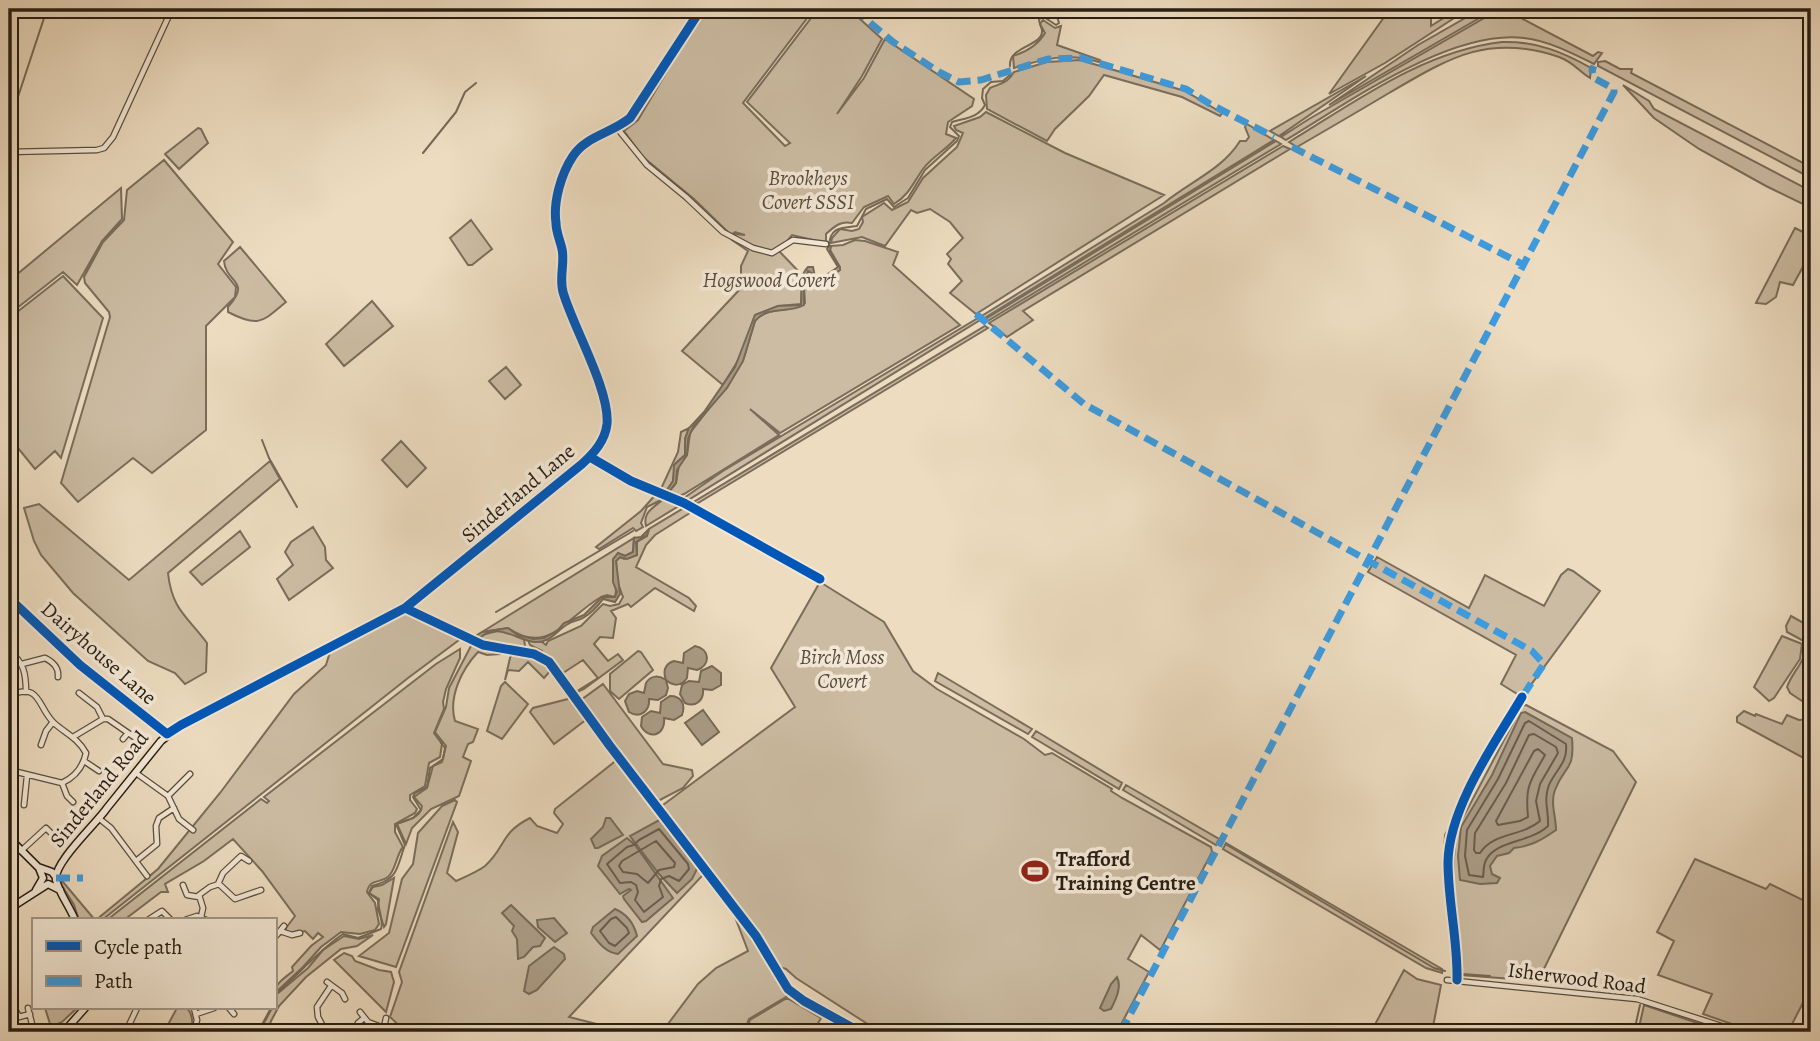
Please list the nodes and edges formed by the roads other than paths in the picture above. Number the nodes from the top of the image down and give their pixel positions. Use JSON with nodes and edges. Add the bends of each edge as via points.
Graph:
{"nodes":[{"id":1,"x":172,"y":9,"type":"edge"},
{"id":2,"x":701,"y":9,"type":"edge"},
{"id":3,"x":617,"y":128,"type":"junction"},
{"id":4,"x":9,"y":152,"type":"edge"},
{"id":5,"x":827,"y":244,"type":"dead end"},
{"id":6,"x":9,"y":598,"type":"edge"},
{"id":7,"x":405,"y":608,"type":"junction"},
{"id":8,"x":9,"y":628,"type":"edge"},
{"id":9,"x":9,"y":645,"type":"edge"},
{"id":10,"x":9,"y":651,"type":"edge"},
{"id":11,"x":22,"y":664,"type":"junction"},
{"id":12,"x":58,"y":677,"type":"dead end"},
{"id":13,"x":566,"y":686,"type":"dead end"},
{"id":14,"x":26,"y":692,"type":"junction"},
{"id":15,"x":79,"y":693,"type":"dead end"},
{"id":16,"x":9,"y":696,"type":"edge"},
{"id":17,"x":9,"y":712,"type":"edge"},
{"id":18,"x":103,"y":719,"type":"junction"},
{"id":19,"x":53,"y":722,"type":"junction"},
{"id":20,"x":128,"y":733,"type":"junction"},
{"id":21,"x":167,"y":734,"type":"junction"},
{"id":22,"x":73,"y":737,"type":"junction"},
{"id":23,"x":134,"y":737,"type":"dead end"},
{"id":24,"x":122,"y":739,"type":"dead end"},
{"id":25,"x":41,"y":745,"type":"dead end"},
{"id":26,"x":9,"y":752,"type":"edge"},
{"id":27,"x":84,"y":761,"type":"junction"},
{"id":28,"x":9,"y":770,"type":"edge"},
{"id":29,"x":99,"y":771,"type":"dead end"},
{"id":30,"x":136,"y":773,"type":"junction"},
{"id":31,"x":190,"y":774,"type":"dead end"},
{"id":32,"x":27,"y":776,"type":"junction"},
{"id":33,"x":62,"y":783,"type":"junction"},
{"id":34,"x":168,"y":796,"type":"junction"},
{"id":35,"x":73,"y":802,"type":"dead end"},
{"id":36,"x":24,"y":805,"type":"dead end"},
{"id":37,"x":175,"y":811,"type":"junction"},
{"id":38,"x":101,"y":820,"type":"junction"},
{"id":39,"x":193,"y":830,"type":"dead end"},
{"id":40,"x":10,"y":843,"type":"edge"},
{"id":41,"x":61,"y":843,"type":"dead end"},
{"id":42,"x":21,"y":851,"type":"junction"},
{"id":43,"x":136,"y":861,"type":"junction"},
{"id":44,"x":249,"y":861,"type":"dead end"},
{"id":45,"x":38,"y":867,"type":"junction"},
{"id":46,"x":53,"y":875,"type":"junction"},
{"id":47,"x":147,"y":876,"type":"dead end"},
{"id":48,"x":45,"y":881,"type":"junction"},
{"id":49,"x":218,"y":884,"type":"junction"},
{"id":50,"x":183,"y":885,"type":"dead end"},
{"id":51,"x":261,"y":890,"type":"dead end"},
{"id":52,"x":61,"y":891,"type":"junction"},
{"id":53,"x":199,"y":897,"type":"junction"},
{"id":54,"x":9,"y":909,"type":"edge"},
{"id":55,"x":74,"y":918,"type":"edge"},
{"id":56,"x":151,"y":918,"type":"edge"},
{"id":57,"x":169,"y":918,"type":"edge"},
{"id":58,"x":204,"y":918,"type":"edge"},
{"id":59,"x":276,"y":936,"type":"edge"},
{"id":60,"x":296,"y":937,"type":"dead end"},
{"id":61,"x":1447,"y":980,"type":"dead end"},
{"id":62,"x":349,"y":991,"type":"dead end"},
{"id":63,"x":28,"y":1008,"type":"dead end"},
{"id":64,"x":83,"y":1010,"type":"edge"},
{"id":65,"x":136,"y":1010,"type":"edge"},
{"id":66,"x":194,"y":1010,"type":"edge"},
{"id":67,"x":208,"y":1010,"type":"edge"},
{"id":68,"x":231,"y":1010,"type":"edge"},
{"id":69,"x":16,"y":1011,"type":"dead end"},
{"id":70,"x":360,"y":1012,"type":"dead end"},
{"id":71,"x":30,"y":1014,"type":"junction"},
{"id":72,"x":195,"y":1014,"type":"junction"},
{"id":73,"x":234,"y":1014,"type":"dead end"},
{"id":74,"x":364,"y":1018,"type":"junction"},
{"id":75,"x":386,"y":1018,"type":"dead end"},
{"id":76,"x":358,"y":1023,"type":"dead end"},
{"id":77,"x":383,"y":1030,"type":"edge"},
{"id":78,"x":10,"y":1031,"type":"edge"},
{"id":79,"x":64,"y":1031,"type":"edge"},
{"id":80,"x":27,"y":1032,"type":"edge"},
{"id":81,"x":34,"y":1032,"type":"edge"},
{"id":82,"x":51,"y":1032,"type":"edge"},
{"id":83,"x":129,"y":1032,"type":"edge"},
{"id":84,"x":194,"y":1032,"type":"edge"},
{"id":85,"x":324,"y":1032,"type":"edge"},
{"id":86,"x":1740,"y":1032,"type":"edge"}],
"edges":[{"from":1,"to":4,"type":"street","via":[[113,138],[104,148]]},
{"from":2,"to":3,"type":"street","name":"Sinderland Lane","via":[[637,109]]},
{"from":3,"to":5,"type":"street","via":[[647,165],[735,241],[772,253],[793,240]]},
{"from":3,"to":7,"type":"street","name":"Sinderland Lane","via":[[575,153],[563,177],[555,212],[563,255],[563,290],[605,403],[604,438],[582,464]]},
{"from":6,"to":21,"type":"street","name":"Dairyhouse Lane","via":[[81,666]]},
{"from":7,"to":13,"type":"street","via":[[480,643],[542,657]]},
{"from":7,"to":21,"type":"street","name":"Sinderland Lane"},
{"from":8,"to":9,"type":"street","via":[[16,634]]},
{"from":10,"to":11,"type":"street"},
{"from":11,"to":12,"type":"street","via":[[46,659],[56,666]]},
{"from":11,"to":14,"type":"street"},
{"from":14,"to":16,"type":"street"},
{"from":14,"to":19,"type":"street","via":[[40,699]]},
{"from":15,"to":18,"type":"street","via":[[97,707]]},
{"from":17,"to":26,"type":"street"},
{"from":18,"to":20,"type":"street"},
{"from":18,"to":22,"type":"street"},
{"from":19,"to":22,"type":"street"},
{"from":19,"to":25,"type":"street"},
{"from":20,"to":23,"type":"street"},
{"from":20,"to":24,"type":"street"},
{"from":21,"to":30,"type":"street","name":"Sinderland Road"},
{"from":22,"to":27,"type":"street","via":[[86,753]]},
{"from":27,"to":29,"type":"street"},
{"from":27,"to":33,"type":"street","via":[[74,776]]},
{"from":28,"to":32,"type":"street"},
{"from":30,"to":34,"type":"street"},
{"from":30,"to":38,"type":"street","name":"Sinderland Road"},
{"from":31,"to":34,"type":"street"},
{"from":32,"to":33,"type":"street"},
{"from":32,"to":36,"type":"street"},
{"from":33,"to":35,"type":"street"},
{"from":34,"to":37,"type":"street"},
{"from":37,"to":39,"type":"street"},
{"from":37,"to":43,"type":"street","via":[[159,818],[157,844]]},
{"from":38,"to":43,"type":"street"},
{"from":38,"to":46,"type":"street","name":"Sinderland Road"},
{"from":40,"to":42,"type":"street"},
{"from":41,"to":42,"type":"street","via":[[46,828]]},
{"from":42,"to":45,"type":"street"},
{"from":43,"to":47,"type":"street"},
{"from":44,"to":49,"type":"street","via":[[241,856]]},
{"from":45,"to":46,"type":"street"},
{"from":45,"to":48,"type":"street"},
{"from":46,"to":48,"type":"street","name":"Sinderland Road"},
{"from":46,"to":48,"type":"street","name":"Sinderland Road"},
{"from":46,"to":52,"type":"street"},
{"from":48,"to":52,"type":"street"},
{"from":48,"to":54,"type":"street","name":"Sinderland Road"},
{"from":49,"to":51,"type":"street","via":[[235,899]]},
{"from":49,"to":53,"type":"street"},
{"from":50,"to":53,"type":"street","via":[[187,895]]},
{"from":52,"to":55,"type":"street"},
{"from":53,"to":58,"type":"street"},
{"from":56,"to":57,"type":"street","via":[[162,911]]},
{"from":59,"to":60,"type":"street","via":[[282,928]]},
{"from":61,"to":86,"type":"street","name":"Isherwood Road","via":[[1637,999]]},
{"from":62,"to":85,"type":"street","via":[[344,997],[329,984],[317,1007]]},
{"from":63,"to":71,"type":"street"},
{"from":64,"to":79,"type":"street"},
{"from":65,"to":83,"type":"street"},
{"from":66,"to":72,"type":"street"},
{"from":67,"to":72,"type":"street"},
{"from":68,"to":73,"type":"street"},
{"from":69,"to":71,"type":"street","via":[[19,1017]]},
{"from":70,"to":74,"type":"street"},
{"from":71,"to":81,"type":"street"},
{"from":72,"to":84,"type":"street"},
{"from":74,"to":76,"type":"street"},
{"from":74,"to":77,"type":"street"},
{"from":75,"to":77,"type":"street"},
{"from":78,"to":80,"type":"street"},
{"from":79,"to":82,"type":"street"}]}
